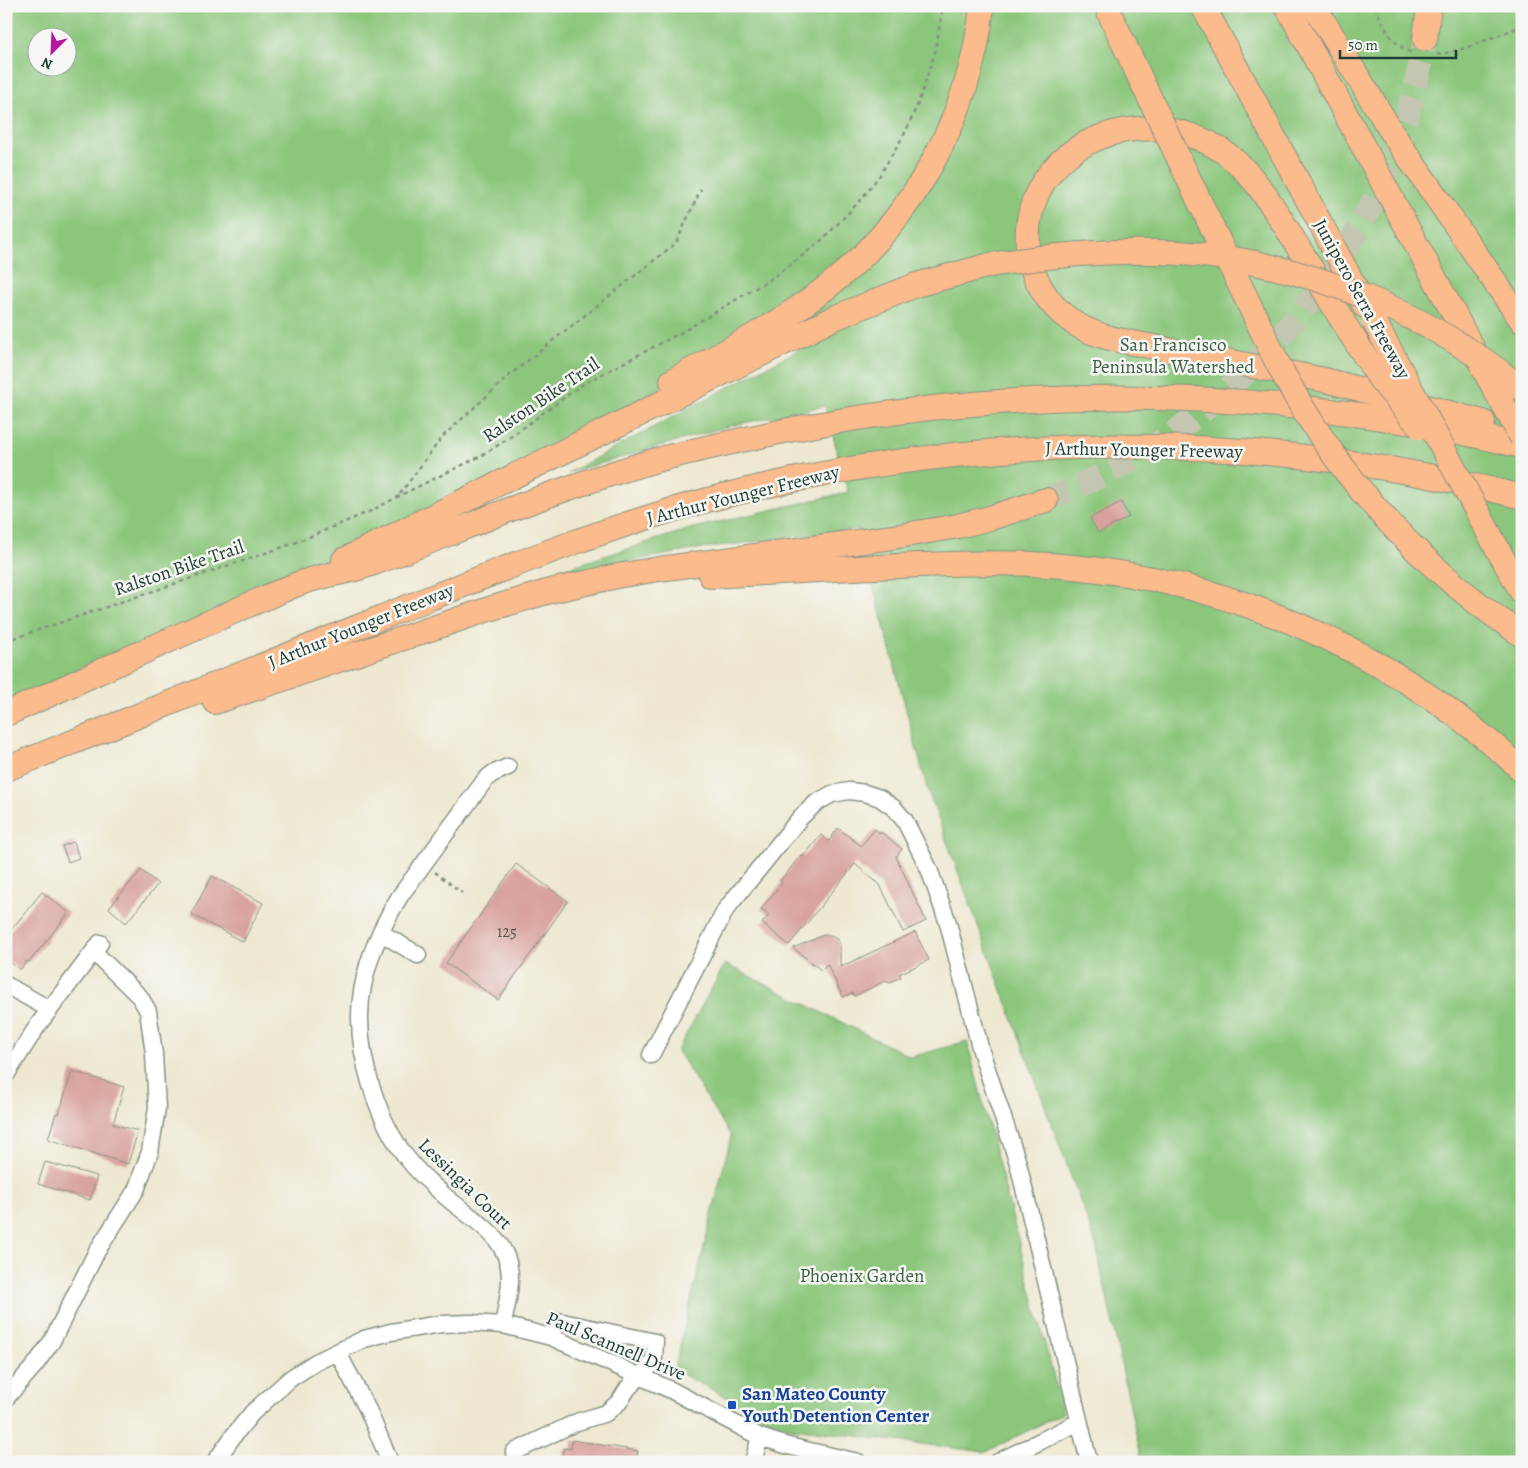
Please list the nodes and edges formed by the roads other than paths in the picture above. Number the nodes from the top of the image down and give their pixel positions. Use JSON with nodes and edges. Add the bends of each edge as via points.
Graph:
{"nodes":[{"id":1,"x":982,"y":6,"type":"edge"},
{"id":2,"x":1106,"y":6,"type":"edge"},
{"id":3,"x":1203,"y":6,"type":"edge"},
{"id":4,"x":1287,"y":6,"type":"edge"},
{"id":5,"x":1314,"y":6,"type":"edge"},
{"id":6,"x":1429,"y":6,"type":"edge"},
{"id":7,"x":1425,"y":39,"type":"tunnel mouth"},
{"id":8,"x":1522,"y":321,"type":"edge"},
{"id":9,"x":1522,"y":388,"type":"edge"},
{"id":10,"x":1522,"y":437,"type":"edge"},
{"id":11,"x":1522,"y":446,"type":"edge"},
{"id":12,"x":1449,"y":460,"type":"junction"},
{"id":13,"x":519,"y":472,"type":"junction"},
{"id":14,"x":1522,"y":497,"type":"edge"},
{"id":15,"x":1046,"y":500,"type":"tunnel mouth"},
{"id":16,"x":300,"y":582,"type":"junction"},
{"id":17,"x":584,"y":583,"type":"junction"},
{"id":18,"x":1522,"y":592,"type":"edge"},
{"id":19,"x":1522,"y":635,"type":"edge"},
{"id":20,"x":6,"y":714,"type":"edge"},
{"id":21,"x":57,"y":749,"type":"junction"},
{"id":22,"x":508,"y":767,"type":"dead end"},
{"id":23,"x":6,"y":769,"type":"edge"},
{"id":24,"x":1522,"y":770,"type":"edge"},
{"id":25,"x":381,"y":933,"type":"junction"},
{"id":26,"x":418,"y":955,"type":"dead end"},
{"id":27,"x":6,"y":985,"type":"edge"},
{"id":28,"x":49,"y":1009,"type":"junction"},
{"id":29,"x":651,"y":1055,"type":"dead end"},
{"id":30,"x":6,"y":1075,"type":"edge"},
{"id":31,"x":503,"y":1326,"type":"junction"},
{"id":32,"x":551,"y":1337,"type":"junction"},
{"id":33,"x":338,"y":1353,"type":"junction"},
{"id":34,"x":640,"y":1377,"type":"junction"},
{"id":35,"x":6,"y":1398,"type":"edge"},
{"id":36,"x":1079,"y":1422,"type":"junction"},
{"id":37,"x":760,"y":1437,"type":"junction"},
{"id":38,"x":514,"y":1452,"type":"dead end"},
{"id":39,"x":215,"y":1462,"type":"edge"},
{"id":40,"x":388,"y":1462,"type":"edge"},
{"id":41,"x":753,"y":1462,"type":"edge"},
{"id":42,"x":858,"y":1462,"type":"edge"},
{"id":43,"x":998,"y":1462,"type":"edge"},
{"id":44,"x":1090,"y":1462,"type":"edge"}],
"edges":[{"from":1,"to":13,"type":"highway","via":[[970,69],[947,133],[911,197],[868,250],[799,307]]},
{"from":2,"to":19,"type":"highway","bridge":true,"via":[[1276,360],[1322,440],[1364,495],[1412,547],[1464,593]]},
{"from":3,"to":12,"type":"highway","name":"Junipero Serra Freeway","bridge":true},
{"from":4,"to":10,"type":"highway","bridge":true},
{"from":5,"to":8,"type":"highway","via":[[1398,142]]},
{"from":6,"to":7,"type":"highway"},
{"from":9,"to":13,"type":"highway","bridge":true,"via":[[1462,346],[1402,314],[1338,287],[1273,267],[1212,256],[1126,251],[1050,256],[990,265],[932,280],[862,305]]},
{"from":10,"to":12,"type":"highway","bridge":true,"via":[[1486,423],[1370,391],[1118,340],[1087,330],[1055,307],[1033,272],[1027,241],[1028,218],[1044,181],[1056,166],[1079,148],[1128,130],[1175,131],[1202,140],[1227,154],[1256,184],[1364,357],[1380,379]]},
{"from":11,"to":16,"type":"highway","via":[[1388,418],[1219,400],[1084,397],[941,406],[824,423],[657,460],[535,500],[367,566]]},
{"from":12,"to":18,"type":"highway","name":"Junipero Serra Freeway","bridge":true},
{"from":13,"to":16,"type":"highway"},
{"from":14,"to":21,"type":"highway","name":"J Arthur Younger Freeway","via":[[1447,479],[1352,462],[1179,447],[1003,450],[846,470],[715,498],[587,537]]},
{"from":15,"to":17,"type":"highway","via":[[942,529],[658,569]]},
{"from":16,"to":20,"type":"highway"},
{"from":17,"to":21,"type":"highway","via":[[518,599],[246,690],[92,746]]},
{"from":17,"to":24,"type":"highway","via":[[986,563],[1074,567],[1152,578],[1264,610],[1351,649],[1452,712]]},
{"from":21,"to":23,"type":"highway","name":"J Arthur Younger Freeway"},
{"from":22,"to":25,"type":"street","name":"Lessingia Court","via":[[485,780],[400,896]]},
{"from":25,"to":26,"type":"street"},
{"from":25,"to":31,"type":"street","name":"Lessingia Court","via":[[366,970],[360,1007],[363,1049],[373,1092],[392,1137],[405,1156],[438,1190],[485,1228],[504,1251],[510,1266],[510,1282]]},
{"from":27,"to":28,"type":"street"},
{"from":28,"to":30,"type":"street"},
{"from":28,"to":35,"type":"street","via":[[97,947],[148,1011],[156,1108],[150,1152],[136,1190],[97,1251],[52,1340]]},
{"from":29,"to":36,"type":"street","via":[[726,909],[800,818],[832,794],[848,791],[880,798],[894,808],[905,821],[928,869],[948,923],[981,1051],[1018,1163]]},
{"from":31,"to":32,"type":"street","name":"Paul Scannell Drive"},
{"from":31,"to":33,"type":"street","name":"Paul Scannell Drive","via":[[441,1324],[399,1330],[364,1339]]},
{"from":32,"to":34,"type":"street","name":"Paul Scannell Drive"},
{"from":32,"to":34,"type":"street","via":[[558,1321],[655,1342],[654,1358]]},
{"from":33,"to":39,"type":"street","name":"Paul Scannell Drive","via":[[316,1362],[270,1395]]},
{"from":33,"to":40,"type":"street","via":[[368,1410]]},
{"from":34,"to":37,"type":"street","name":"Paul Scannell Drive"},
{"from":34,"to":38,"type":"street","via":[[606,1413],[577,1422]]},
{"from":36,"to":43,"type":"street"},
{"from":36,"to":44,"type":"street"},
{"from":37,"to":41,"type":"street"},
{"from":37,"to":42,"type":"street","name":"Paul Scannell Drive"}]}
